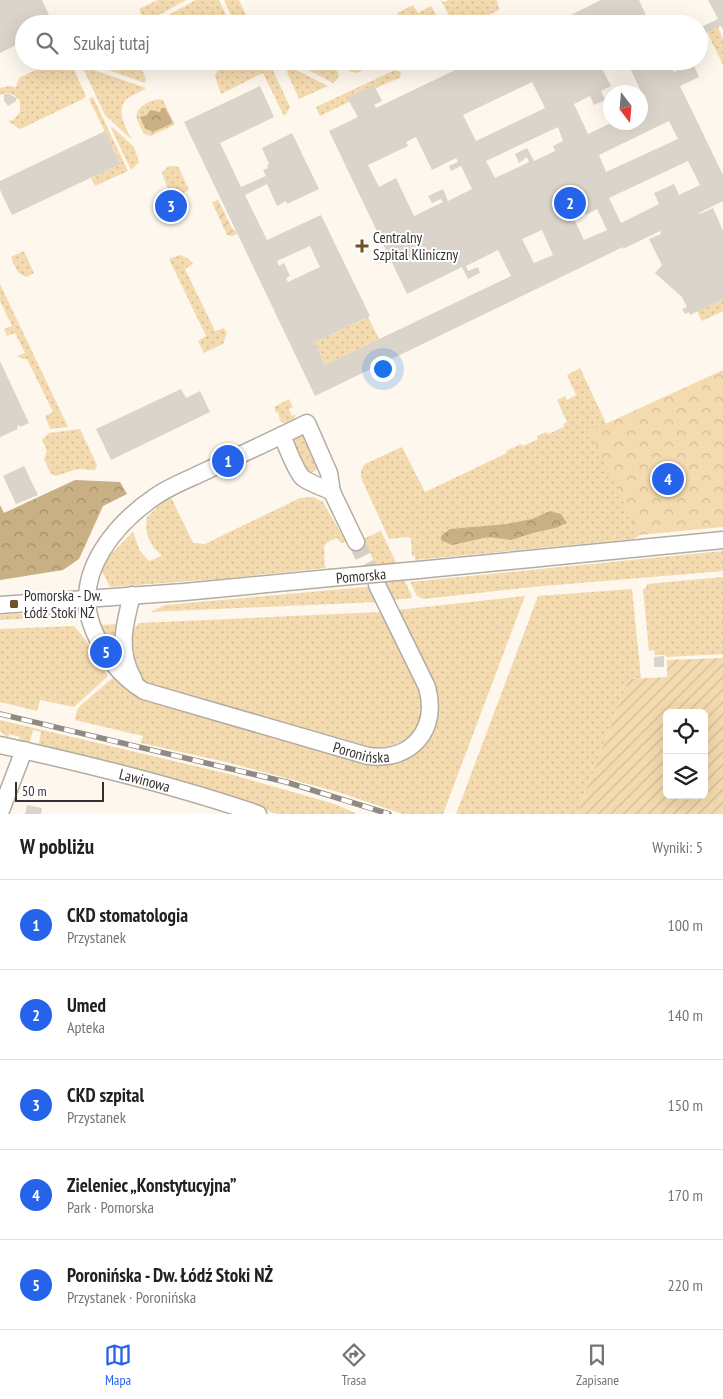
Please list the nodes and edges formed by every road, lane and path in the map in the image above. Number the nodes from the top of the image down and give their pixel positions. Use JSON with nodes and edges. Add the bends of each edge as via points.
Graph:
{"nodes":[{"id":1,"x":282,"y":435,"type":"junction"},
{"id":2,"x":332,"y":492,"type":"junction"},
{"id":3,"x":723,"y":540,"type":"edge"},
{"id":4,"x":356,"y":542,"type":"tunnel mouth"},
{"id":5,"x":377,"y":585,"type":"tunnel mouth"},
{"id":6,"x":132,"y":596,"type":"junction"},
{"id":7,"x":87,"y":598,"type":"junction"},
{"id":8,"x":0,"y":605,"type":"edge"},
{"id":9,"x":138,"y":688,"type":"junction"},
{"id":10,"x":0,"y":745,"type":"edge"},
{"id":11,"x":24,"y":750,"type":"junction"},
{"id":12,"x":0,"y":813,"type":"edge"},
{"id":13,"x":258,"y":814,"type":"edge"}],
"edges":[{"from":1,"to":2,"type":"street","via":[[301,476]]},
{"from":1,"to":2,"type":"street","name":"Poronińska","via":[[307,423],[329,473]]},
{"from":1,"to":7,"type":"street","name":"Poronińska","via":[[154,498],[123,525],[98,555]]},
{"from":2,"to":4,"type":"street"},
{"from":3,"to":6,"type":"street","name":"Pomorska","bridge":true},
{"from":5,"to":9,"type":"street","name":"Poronińska","via":[[430,698],[425,730],[419,740],[402,753],[380,758],[368,756]]},
{"from":6,"to":7,"type":"street","name":"Pomorska"},
{"from":6,"to":9,"type":"street","via":[[123,646],[127,666]]},
{"from":7,"to":8,"type":"street","name":"Pomorska"},
{"from":7,"to":9,"type":"street","name":"Poronińska","via":[[95,634],[118,670]]},
{"from":10,"to":11,"type":"street","name":"Lawinowa"},
{"from":11,"to":12,"type":"street"},
{"from":11,"to":13,"type":"street","name":"Lawinowa","via":[[145,780]]}]}
